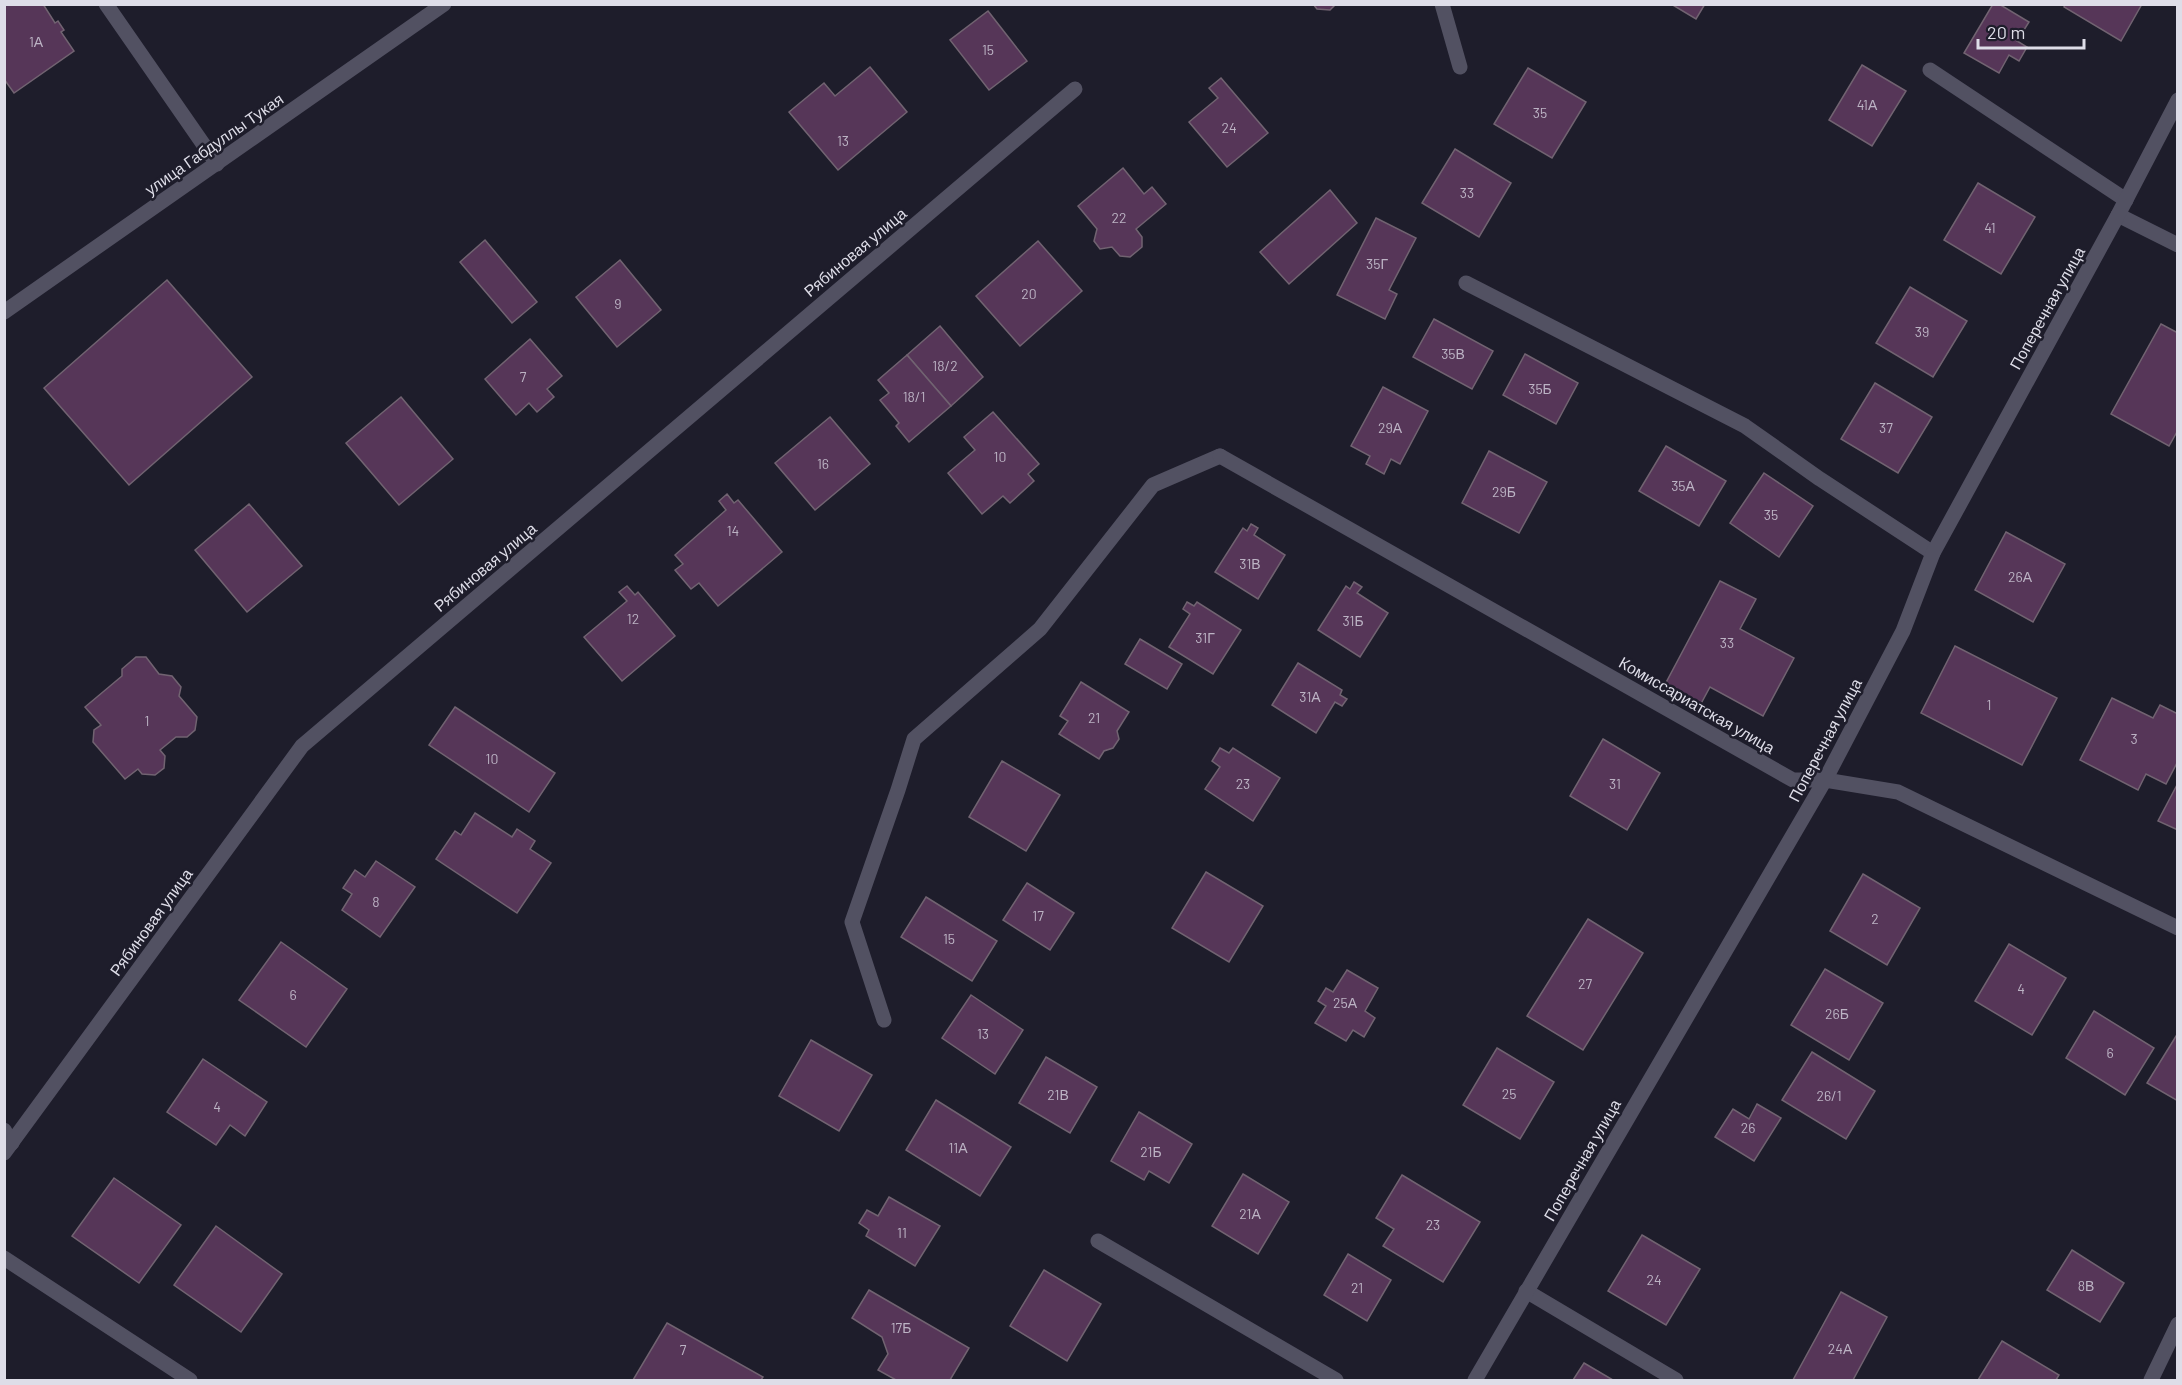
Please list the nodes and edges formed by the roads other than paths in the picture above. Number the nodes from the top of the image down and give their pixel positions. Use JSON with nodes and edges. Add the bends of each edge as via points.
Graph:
{"nodes":[{"id":1,"x":106,"y":4,"type":"edge"},
{"id":2,"x":444,"y":4,"type":"edge"},
{"id":3,"x":1442,"y":4,"type":"edge"},
{"id":4,"x":1460,"y":67,"type":"dead end"},
{"id":5,"x":1930,"y":70,"type":"dead end"},
{"id":6,"x":1075,"y":89,"type":"dead end"},
{"id":7,"x":2178,"y":100,"type":"edge"},
{"id":8,"x":217,"y":164,"type":"junction"},
{"id":9,"x":2126,"y":200,"type":"junction"},
{"id":10,"x":2118,"y":215,"type":"junction"},
{"id":11,"x":2178,"y":245,"type":"edge"},
{"id":12,"x":1466,"y":283,"type":"dead end"},
{"id":13,"x":4,"y":312,"type":"edge"},
{"id":14,"x":1933,"y":554,"type":"junction"},
{"id":15,"x":1825,"y":780,"type":"junction"},
{"id":16,"x":2178,"y":928,"type":"edge"},
{"id":17,"x":884,"y":1020,"type":"dead end"},
{"id":18,"x":7,"y":1142,"type":"edge"},
{"id":19,"x":1098,"y":1241,"type":"dead end"},
{"id":20,"x":4,"y":1258,"type":"edge"},
{"id":21,"x":1526,"y":1291,"type":"junction"},
{"id":22,"x":2178,"y":1324,"type":"edge"},
{"id":23,"x":190,"y":1380,"type":"edge"},
{"id":24,"x":1336,"y":1380,"type":"edge"},
{"id":25,"x":1475,"y":1380,"type":"edge"},
{"id":26,"x":1676,"y":1380,"type":"edge"},
{"id":27,"x":2151,"y":1380,"type":"edge"}],
"edges":[{"from":1,"to":8,"type":"street"},
{"from":2,"to":8,"type":"street","name":"улица Габдуллы Тукая"},
{"from":3,"to":4,"type":"street"},
{"from":5,"to":9,"type":"street"},
{"from":6,"to":18,"type":"street","name":"Рябиновая улица","via":[[302,746]]},
{"from":7,"to":9,"type":"street","name":"Поперечная улица"},
{"from":8,"to":13,"type":"street","name":"улица Габдуллы Тукая"},
{"from":9,"to":10,"type":"street","name":"Поперечная улица"},
{"from":10,"to":11,"type":"street"},
{"from":10,"to":14,"type":"street","name":"Поперечная улица"},
{"from":12,"to":14,"type":"street","via":[[1745,426]]},
{"from":14,"to":15,"type":"street","name":"Поперечная улица","via":[[1903,631]]},
{"from":15,"to":16,"type":"street","name":"Комиссариатская улица","via":[[1899,792]]},
{"from":15,"to":17,"type":"street","name":"Комиссариатская улица","via":[[1793,780],[1220,456],[1153,485],[1040,629],[914,739],[852,922]]},
{"from":15,"to":21,"type":"street","name":"Поперечная улица"},
{"from":19,"to":24,"type":"street"},
{"from":20,"to":23,"type":"street"},
{"from":21,"to":25,"type":"street","name":"Поперечная улица"},
{"from":21,"to":26,"type":"street"},
{"from":22,"to":27,"type":"street"}]}
